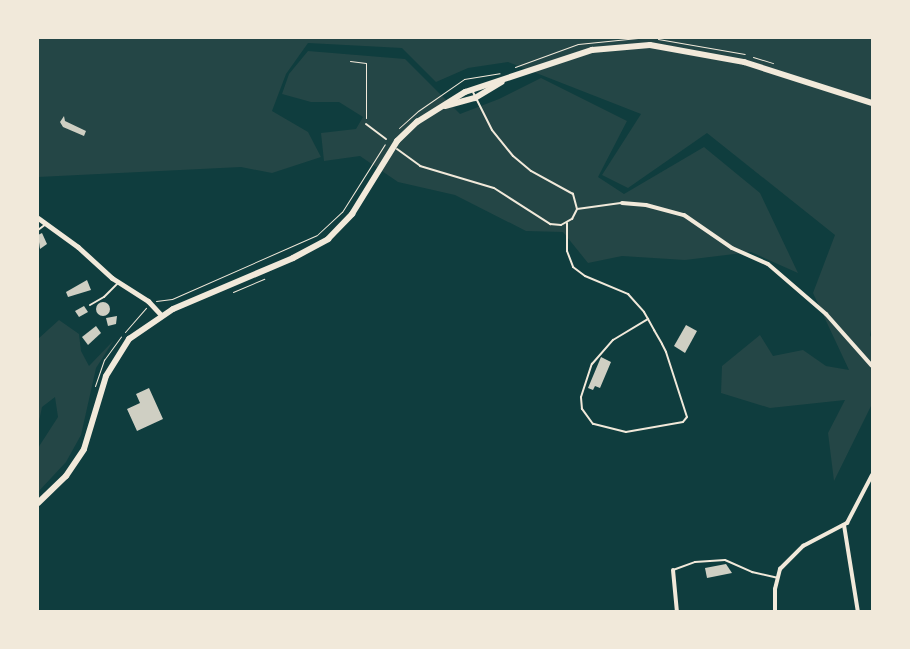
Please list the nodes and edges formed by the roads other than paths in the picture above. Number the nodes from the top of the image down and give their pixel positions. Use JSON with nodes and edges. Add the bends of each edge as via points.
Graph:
{"nodes":[{"id":1,"x":502,"y":82,"type":"junction"},
{"id":2,"x":472,"y":89,"type":"junction"},
{"id":3,"x":475,"y":98,"type":"junction"},
{"id":4,"x":872,"y":103,"type":"edge"},
{"id":5,"x":445,"y":106,"type":"junction"},
{"id":6,"x":366,"y":124,"type":"road end"},
{"id":7,"x":386,"y":139,"type":"dead end"},
{"id":8,"x":397,"y":149,"type":"dead end"},
{"id":9,"x":622,"y":203,"type":"joint"},
{"id":10,"x":577,"y":209,"type":"junction"},
{"id":11,"x":38,"y":218,"type":"edge"},
{"id":12,"x":567,"y":223,"type":"junction"},
{"id":13,"x":46,"y":224,"type":"junction"},
{"id":14,"x":38,"y":230,"type":"edge"},
{"id":15,"x":118,"y":283,"type":"junction"},
{"id":16,"x":90,"y":305,"type":"dead end"},
{"id":17,"x":161,"y":315,"type":"junction"},
{"id":18,"x":648,"y":319,"type":"junction"},
{"id":19,"x":872,"y":366,"type":"edge"},
{"id":20,"x":872,"y":475,"type":"edge"},
{"id":21,"x":38,"y":503,"type":"edge"},
{"id":22,"x":844,"y":525,"type":"junction"},
{"id":23,"x":672,"y":570,"type":"joint"},
{"id":24,"x":777,"y":578,"type":"junction"},
{"id":25,"x":677,"y":612,"type":"edge"},
{"id":26,"x":775,"y":612,"type":"edge"},
{"id":27,"x":858,"y":612,"type":"edge"}],
"edges":[{"from":1,"to":2,"type":"highway"},
{"from":1,"to":3,"type":"highway"},
{"from":1,"to":4,"type":"highway","via":[[592,50],[650,45],[744,62]]},
{"from":2,"to":3,"type":"lane"},
{"from":2,"to":5,"type":"highway"},
{"from":3,"to":5,"type":"highway"},
{"from":3,"to":10,"type":"lane","via":[[502,144],[524,166],[571,192]]},
{"from":5,"to":17,"type":"highway","via":[[417,122],[397,141],[352,214],[328,239]]},
{"from":6,"to":7,"type":"lane"},
{"from":8,"to":12,"type":"lane","via":[[420,166],[494,188],[550,224]]},
{"from":9,"to":10,"type":"lane"},
{"from":9,"to":19,"type":"street","via":[[684,215],[732,248],[777,270],[826,314]]},
{"from":10,"to":12,"type":"lane"},
{"from":11,"to":13,"type":"street"},
{"from":12,"to":18,"type":"lane","via":[[567,251],[573,267],[585,276],[628,294]]},
{"from":13,"to":14,"type":"lane"},
{"from":13,"to":15,"type":"street"},
{"from":15,"to":16,"type":"lane"},
{"from":15,"to":17,"type":"street","via":[[148,301]]},
{"from":17,"to":21,"type":"highway","via":[[134,335],[114,358],[84,450],[66,476]]},
{"from":18,"to":18,"type":"lane","via":[[613,340],[592,364],[581,397],[587,418],[593,424],[626,432],[687,420],[668,358]]},
{"from":20,"to":22,"type":"street"},
{"from":22,"to":24,"type":"street","via":[[803,546],[785,563]]},
{"from":22,"to":27,"type":"street"},
{"from":23,"to":24,"type":"lane","via":[[695,562],[725,560],[752,572]]},
{"from":23,"to":25,"type":"street"},
{"from":24,"to":26,"type":"street"}]}
